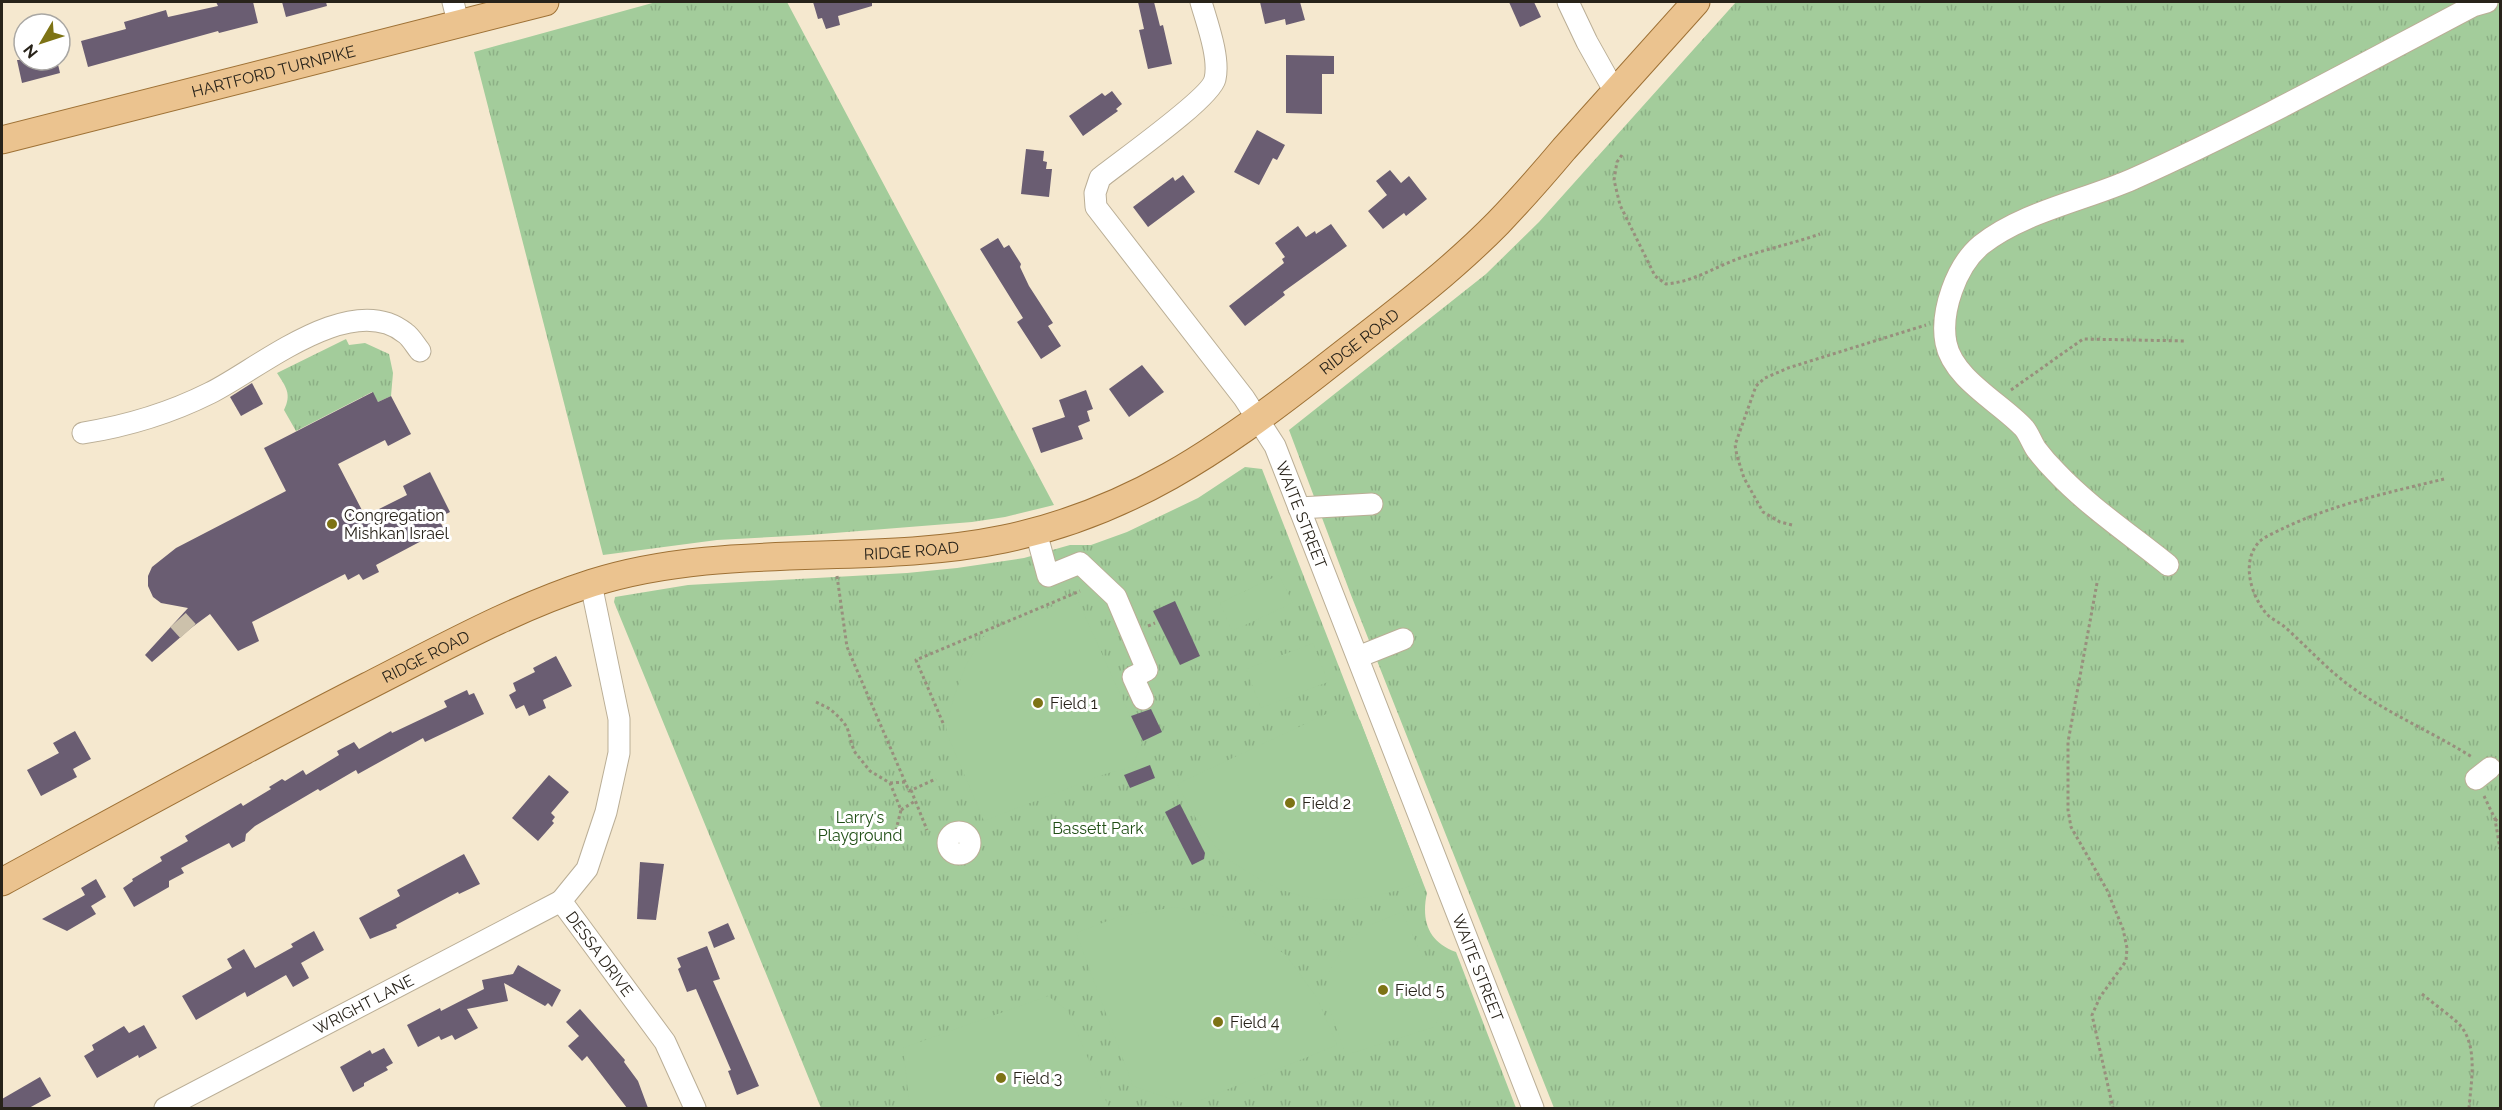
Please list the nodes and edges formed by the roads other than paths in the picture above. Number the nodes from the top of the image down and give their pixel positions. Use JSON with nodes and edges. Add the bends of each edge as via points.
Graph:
{"nodes":[{"id":1,"x":545,"y":2,"type":"edge"},
{"id":2,"x":1201,"y":2,"type":"edge"},
{"id":3,"x":1568,"y":2,"type":"edge"},
{"id":4,"x":1696,"y":2,"type":"edge"},
{"id":5,"x":2487,"y":2,"type":"edge"},
{"id":6,"x":455,"y":12,"type":"edge"},
{"id":7,"x":1615,"y":92,"type":"junction"},
{"id":8,"x":2,"y":140,"type":"edge"},
{"id":9,"x":420,"y":351,"type":"dead end"},
{"id":10,"x":1258,"y":419,"type":"junction"},
{"id":11,"x":83,"y":433,"type":"dead end"},
{"id":12,"x":1372,"y":504,"type":"dead end"},
{"id":13,"x":1299,"y":508,"type":"junction"},
{"id":14,"x":1036,"y":532,"type":"junction"},
{"id":15,"x":2168,"y":565,"type":"dead end"},
{"id":16,"x":591,"y":584,"type":"junction"},
{"id":17,"x":1403,"y":639,"type":"dead end"},
{"id":18,"x":1358,"y":657,"type":"junction"},
{"id":19,"x":1143,"y":699,"type":"dead end"},
{"id":20,"x":2,"y":882,"type":"edge"},
{"id":21,"x":561,"y":901,"type":"junction"},
{"id":22,"x":200,"y":1101,"type":"edge"},
{"id":23,"x":165,"y":1108,"type":"edge"},
{"id":24,"x":695,"y":1108,"type":"edge"},
{"id":25,"x":1533,"y":1108,"type":"edge"}],
"edges":[{"from":1,"to":6,"type":"main road","name":"HARTFORD TURNPIKE"},
{"from":2,"to":10,"type":"street","name":"WAITE STREET","via":[[1217,66],[1215,81],[1197,101],[1100,178],[1096,207]]},
{"from":3,"to":7,"type":"street"},
{"from":4,"to":7,"type":"main road","name":"RIDGE ROAD"},
{"from":5,"to":15,"type":"street","via":[[2132,179],[2003,231],[1980,246],[1960,274],[1946,314],[1946,345],[1953,362],[2025,429],[2037,451],[2077,492]]},
{"from":6,"to":8,"type":"main road","name":"HARTFORD TURNPIKE"},
{"from":7,"to":10,"type":"main road","name":"RIDGE ROAD","via":[[1470,250]]},
{"from":9,"to":11,"type":"street","via":[[405,333],[386,323],[341,324],[320,330],[184,406]]},
{"from":10,"to":13,"type":"street","name":"WAITE STREET","via":[[1275,446]]},
{"from":10,"to":14,"type":"main road","name":"RIDGE ROAD","via":[[1150,488]]},
{"from":12,"to":13,"type":"street"},
{"from":13,"to":18,"type":"street","name":"WAITE STREET"},
{"from":14,"to":16,"type":"main road","name":"RIDGE ROAD","via":[[938,548],[670,565]]},
{"from":14,"to":19,"type":"street","via":[[1048,576],[1080,563],[1116,597],[1147,670],[1133,677]]},
{"from":16,"to":20,"type":"main road","name":"RIDGE ROAD","via":[[541,602],[402,669]]},
{"from":16,"to":21,"type":"street","name":"DESSA DRIVE","via":[[617,709],[620,753],[587,868]]},
{"from":17,"to":18,"type":"street"},
{"from":18,"to":25,"type":"street","name":"WAITE STREET"},
{"from":21,"to":22,"type":"street","name":"WRIGHT LANE"},
{"from":21,"to":24,"type":"street","name":"DESSA DRIVE","via":[[665,1042]]},
{"from":22,"to":23,"type":"street","name":"WRIGHT LANE"}]}
